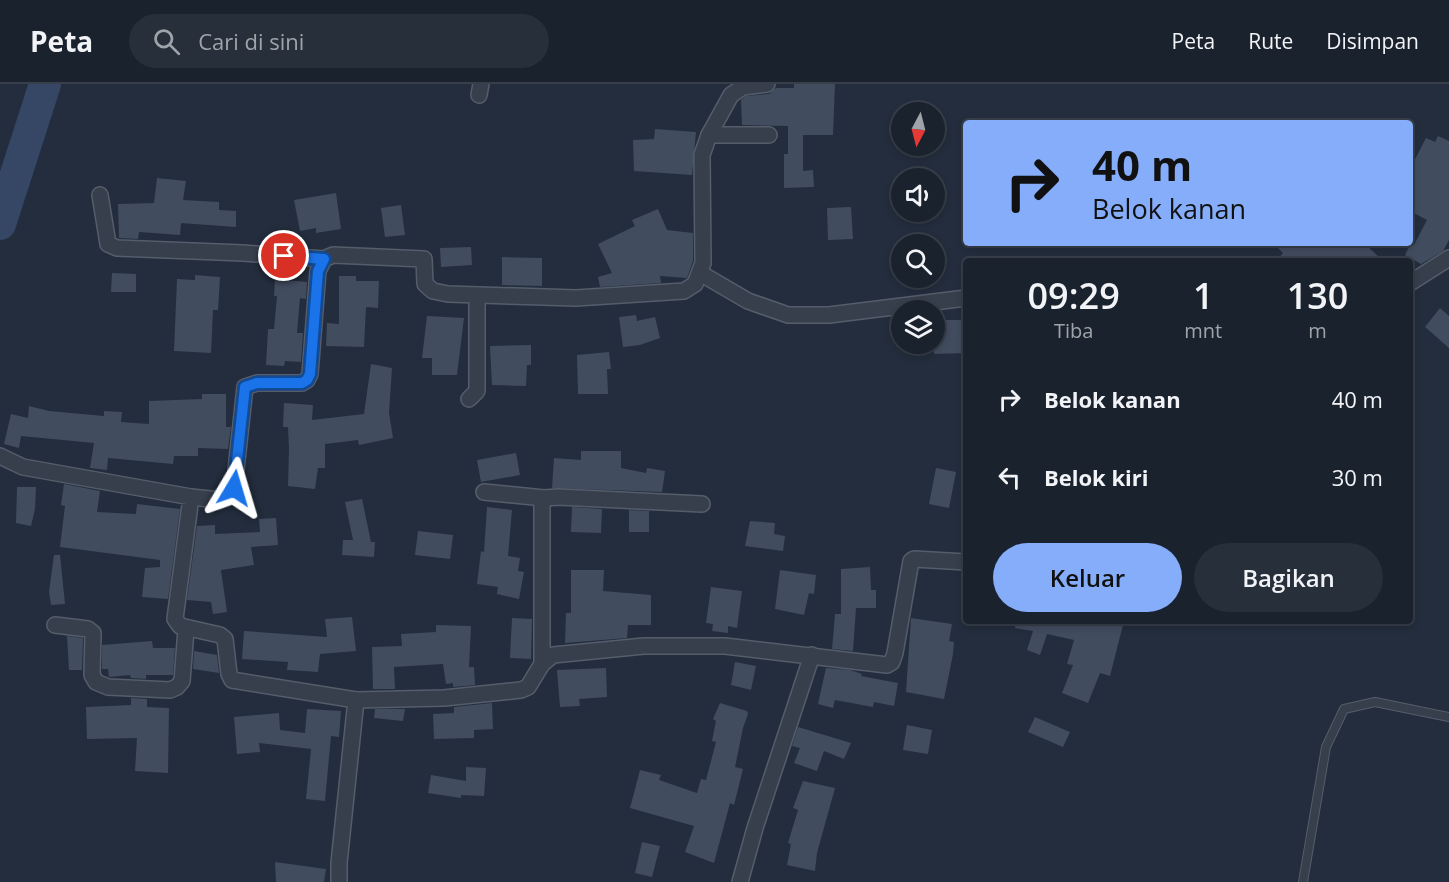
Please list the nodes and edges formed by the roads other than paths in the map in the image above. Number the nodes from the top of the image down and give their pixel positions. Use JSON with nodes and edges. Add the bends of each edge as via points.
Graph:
{"nodes":[{"id":1,"x":767,"y":84,"type":"edge"},
{"id":2,"x":709,"y":135,"type":"junction"},
{"id":3,"x":769,"y":135,"type":"dead end"},
{"id":4,"x":100,"y":195,"type":"dead end"},
{"id":5,"x":1449,"y":258,"type":"edge"},
{"id":6,"x":324,"y":259,"type":"junction"},
{"id":7,"x":700,"y":273,"type":"junction"},
{"id":8,"x":1413,"y":281,"type":"edge"},
{"id":9,"x":477,"y":296,"type":"junction"},
{"id":10,"x":963,"y":298,"type":"edge"},
{"id":11,"x":470,"y":399,"type":"dead end"},
{"id":12,"x":0,"y":456,"type":"edge"},
{"id":13,"x":484,"y":492,"type":"dead end"},
{"id":14,"x":191,"y":497,"type":"junction"},
{"id":15,"x":544,"y":498,"type":"junction"},
{"id":16,"x":702,"y":504,"type":"dead end"},
{"id":17,"x":963,"y":562,"type":"edge"},
{"id":18,"x":55,"y":625,"type":"dead end"},
{"id":19,"x":186,"y":629,"type":"junction"},
{"id":20,"x":812,"y":655,"type":"junction"},
{"id":21,"x":542,"y":664,"type":"junction"},
{"id":22,"x":356,"y":700,"type":"junction"},
{"id":23,"x":1449,"y":717,"type":"edge"},
{"id":24,"x":339,"y":882,"type":"edge"},
{"id":25,"x":740,"y":882,"type":"edge"},
{"id":26,"x":1303,"y":882,"type":"edge"}],
"edges":[{"from":1,"to":2,"type":"street","via":[[743,87],[731,95]]},
{"from":2,"to":3,"type":"street"},
{"from":2,"to":7,"type":"street","via":[[702,155]]},
{"from":4,"to":6,"type":"street","via":[[108,244],[117,248]]},
{"from":5,"to":8,"type":"street"},
{"from":6,"to":9,"type":"street","via":[[333,255],[424,259],[425,284],[433,291]]},
{"from":6,"to":14,"type":"street","via":[[318,271],[307,380],[245,387],[234,488],[220,500]]},
{"from":7,"to":9,"type":"street","via":[[695,284],[684,291],[576,298]]},
{"from":7,"to":10,"type":"street","via":[[748,301],[788,315],[829,315]]},
{"from":9,"to":11,"type":"street","via":[[477,391]]},
{"from":12,"to":14,"type":"street","via":[[23,466]]},
{"from":13,"to":15,"type":"street"},
{"from":14,"to":19,"type":"street","via":[[175,619]]},
{"from":15,"to":16,"type":"street"},
{"from":15,"to":21,"type":"street"},
{"from":17,"to":20,"type":"street","via":[[911,561],[892,662],[887,665]]},
{"from":18,"to":19,"type":"street","via":[[93,633],[92,675],[96,682],[108,687],[170,690],[182,681]]},
{"from":19,"to":22,"type":"street","via":[[225,639],[232,680]]},
{"from":20,"to":21,"type":"street","via":[[725,646],[644,646],[553,656]]},
{"from":20,"to":25,"type":"street"},
{"from":21,"to":22,"type":"street","via":[[528,687],[521,690],[444,698]]},
{"from":22,"to":24,"type":"street"},
{"from":23,"to":26,"type":"lane","via":[[1375,702],[1344,710],[1326,747]]}]}
